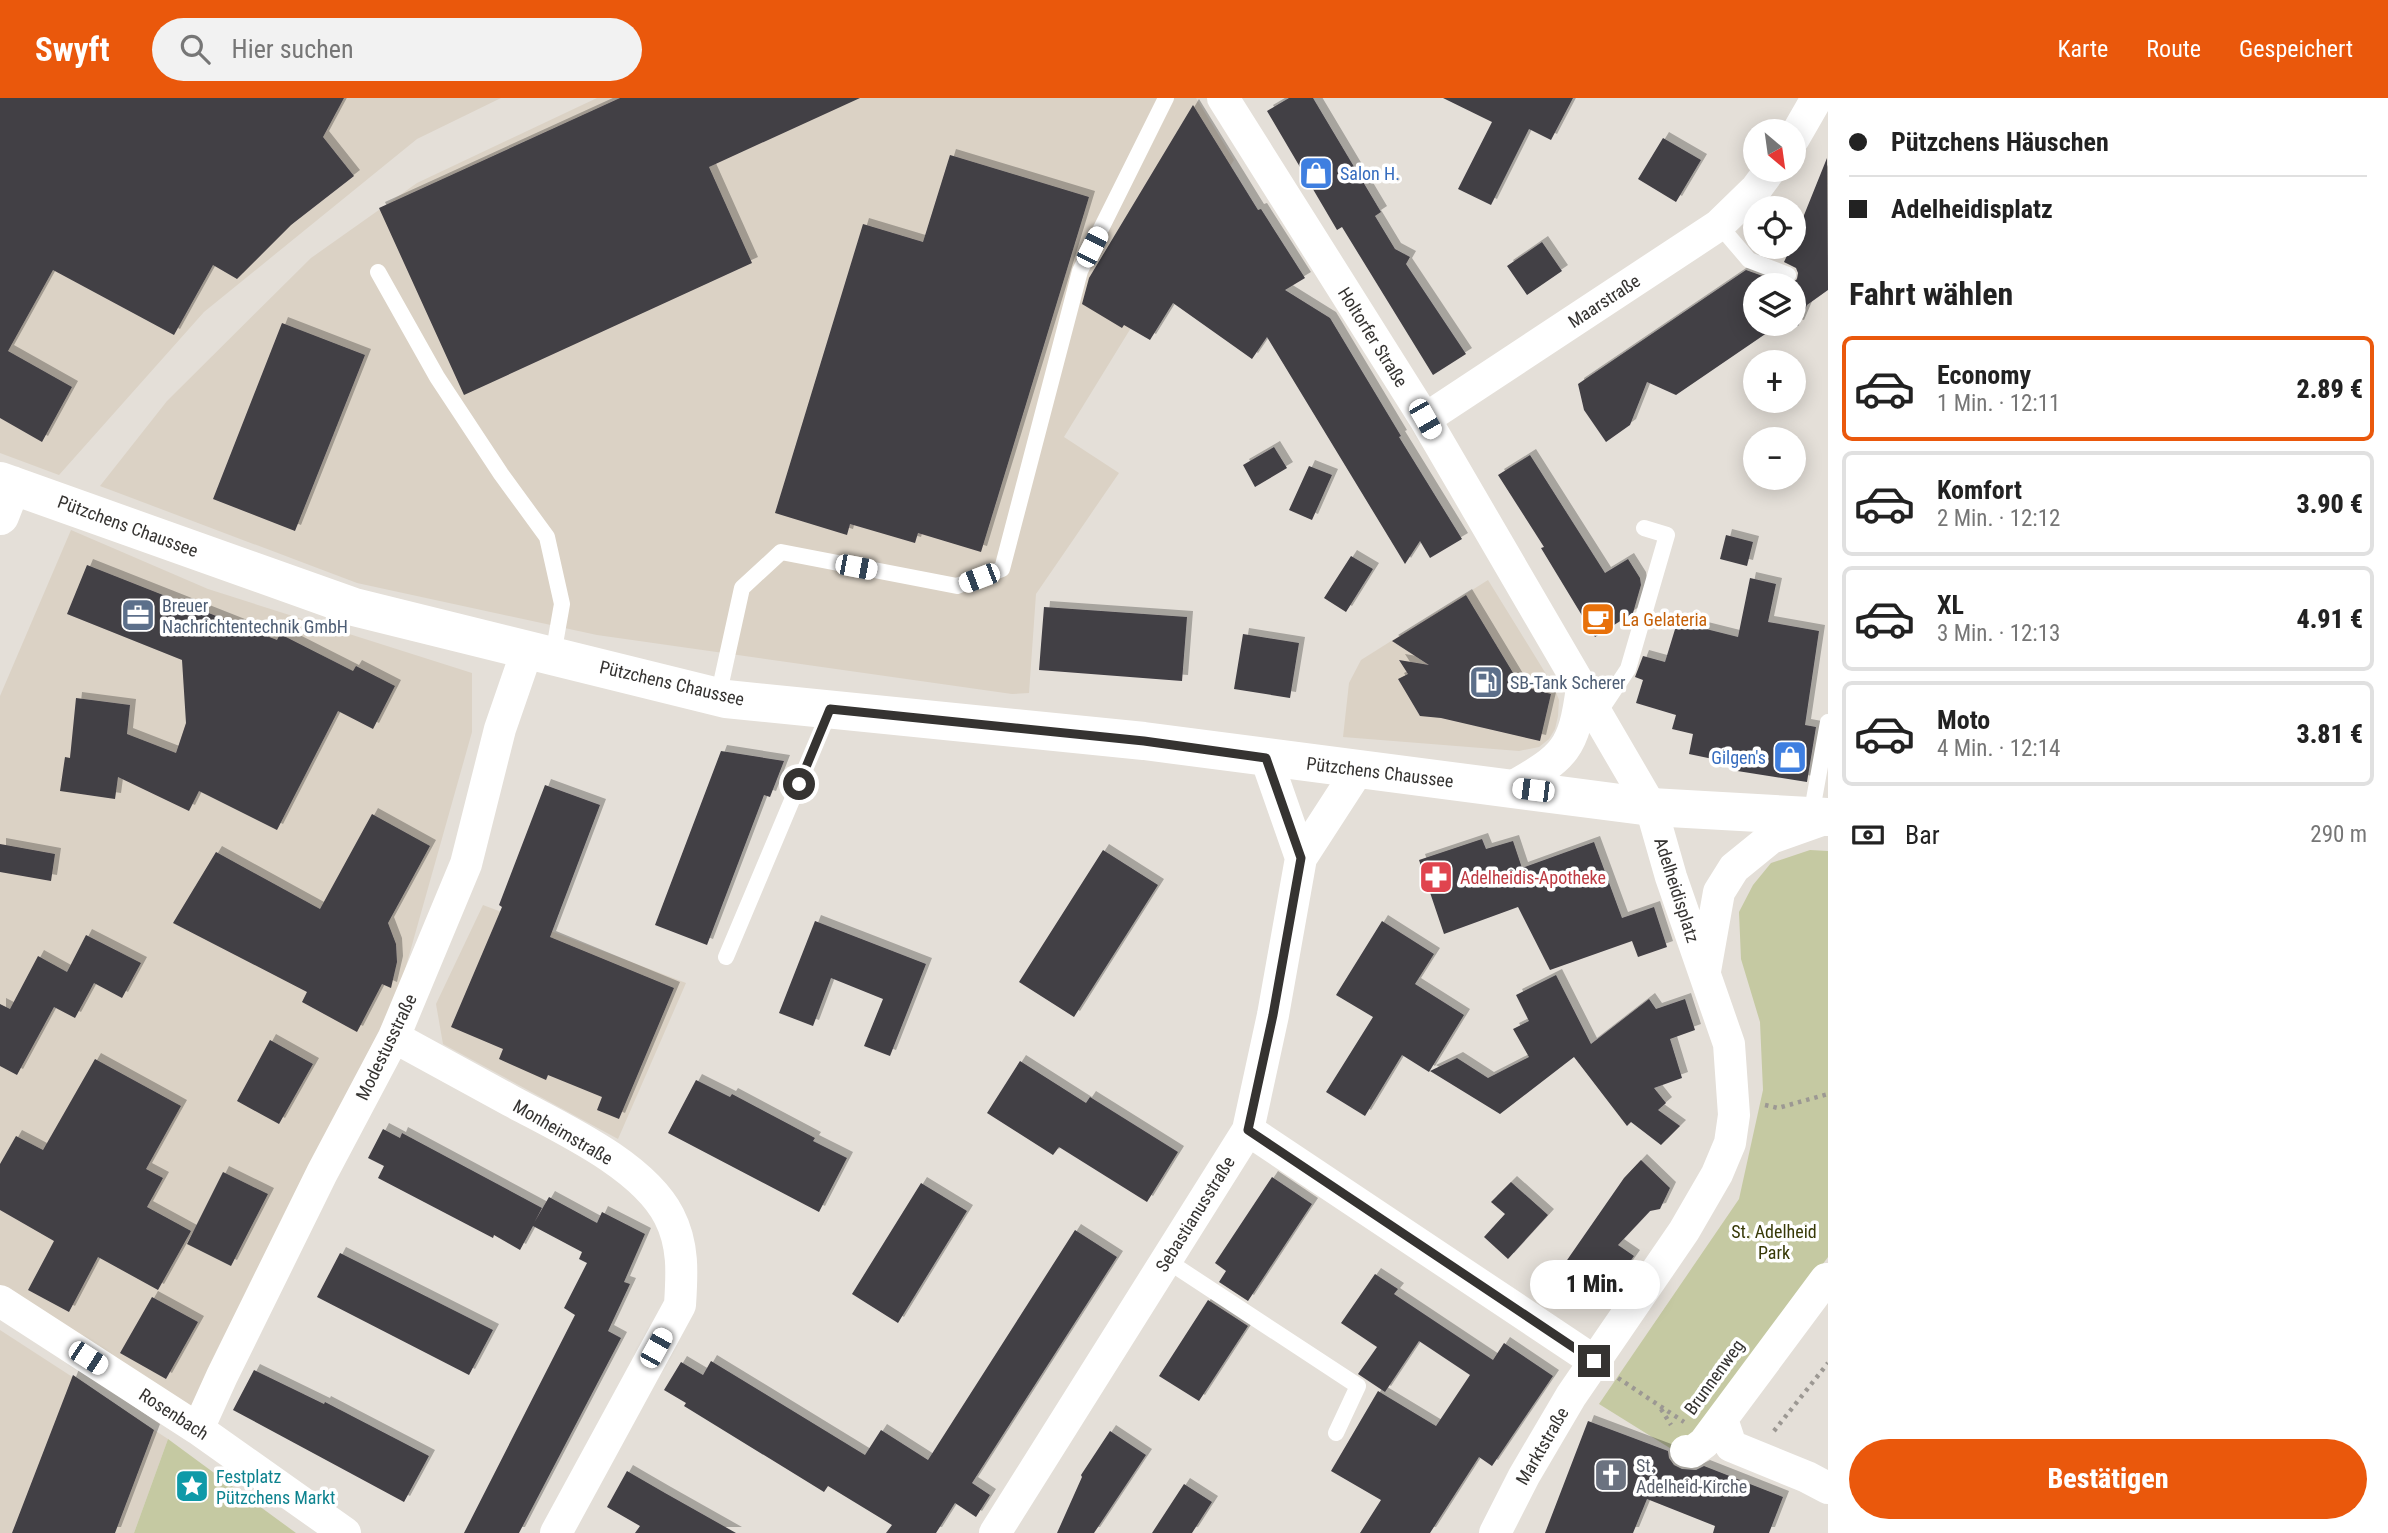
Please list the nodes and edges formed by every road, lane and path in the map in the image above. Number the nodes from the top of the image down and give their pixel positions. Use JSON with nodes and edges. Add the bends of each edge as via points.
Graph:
{"nodes":[{"id":1,"x":1166,"y":98,"type":"edge"},
{"id":2,"x":1223,"y":98,"type":"edge"},
{"id":3,"x":1817,"y":98,"type":"edge"},
{"id":4,"x":1805,"y":119,"type":"edge"},
{"id":5,"x":1762,"y":182,"type":"edge"},
{"id":6,"x":1718,"y":225,"type":"junction"},
{"id":7,"x":378,"y":272,"type":"dead end"},
{"id":8,"x":1783,"y":273,"type":"edge"},
{"id":9,"x":1425,"y":419,"type":"junction"},
{"id":10,"x":4,"y":494,"type":"edge"},
{"id":11,"x":1644,"y":528,"type":"dead end"},
{"id":12,"x":541,"y":651,"type":"junction"},
{"id":13,"x":1582,"y":687,"type":"junction"},
{"id":14,"x":718,"y":697,"type":"junction"},
{"id":15,"x":830,"y":709,"type":"junction"},
{"id":16,"x":1598,"y":714,"type":"junction"},
{"id":17,"x":1828,"y":722,"type":"edge"},
{"id":18,"x":1266,"y":758,"type":"junction"},
{"id":19,"x":1358,"y":770,"type":"junction"},
{"id":20,"x":1512,"y":788,"type":"junction"},
{"id":21,"x":1651,"y":807,"type":"junction"},
{"id":22,"x":1822,"y":817,"type":"edge"},
{"id":23,"x":1301,"y":858,"type":"junction"},
{"id":24,"x":726,"y":957,"type":"dead end"},
{"id":25,"x":1705,"y":973,"type":"junction"},
{"id":26,"x":394,"y":1037,"type":"junction"},
{"id":27,"x":1828,"y":1094,"type":"edge"},
{"id":28,"x":1733,"y":1097,"type":"junction"},
{"id":29,"x":1248,"y":1130,"type":"junction"},
{"id":30,"x":1167,"y":1260,"type":"junction"},
{"id":31,"x":1827,"y":1281,"type":"edge"},
{"id":32,"x":0,"y":1301,"type":"edge"},
{"id":33,"x":1594,"y":1361,"type":"junction"},
{"id":34,"x":1828,"y":1363,"type":"edge"},
{"id":35,"x":198,"y":1429,"type":"junction"},
{"id":36,"x":1336,"y":1433,"type":"dead end"},
{"id":37,"x":1707,"y":1437,"type":"junction"},
{"id":38,"x":1769,"y":1438,"type":"dead end"},
{"id":39,"x":1828,"y":1488,"type":"edge"},
{"id":40,"x":345,"y":1533,"type":"edge"},
{"id":41,"x":556,"y":1533,"type":"edge"},
{"id":42,"x":995,"y":1533,"type":"edge"},
{"id":43,"x":1495,"y":1533,"type":"edge"}],
"edges":[{"from":1,"to":14,"type":"lane","via":[[1080,271],[1002,569],[957,586],[781,552],[742,589]]},
{"from":2,"to":9,"type":"street","name":"Holtorfer Straße"},
{"from":3,"to":4,"type":"street"},
{"from":5,"to":6,"type":"street","name":"Maarstraße"},
{"from":6,"to":8,"type":"lane","via":[[1749,260]]},
{"from":6,"to":9,"type":"street","name":"Maarstraße"},
{"from":7,"to":12,"type":"lane","via":[[436,377],[547,537],[562,604]]},
{"from":9,"to":13,"type":"street","name":"Holtorfer Straße"},
{"from":10,"to":12,"type":"street","name":"Pützchens Chaussee","via":[[354,607]]},
{"from":11,"to":16,"type":"lane","via":[[1667,535],[1628,668]]},
{"from":12,"to":14,"type":"street","name":"Pützchens Chaussee"},
{"from":12,"to":26,"type":"street","name":"Modestusstraße","via":[[500,729],[466,864]]},
{"from":13,"to":16,"type":"street","name":"Holtorfer Straße"},
{"from":13,"to":20,"type":"street","via":[[1569,745],[1547,767]]},
{"from":14,"to":15,"type":"street","name":"Pützchens Chaussee"},
{"from":15,"to":18,"type":"street","name":"Pützchens Chaussee"},
{"from":15,"to":24,"type":"lane"},
{"from":16,"to":21,"type":"street","name":"Holtorfer Straße"},
{"from":17,"to":22,"type":"lane"},
{"from":18,"to":19,"type":"street","name":"Pützchens Chaussee"},
{"from":18,"to":23,"type":"street","name":"Sebastianusstraße"},
{"from":19,"to":20,"type":"street","name":"Pützchens Chaussee"},
{"from":19,"to":23,"type":"street","name":"Sebastianusstraße"},
{"from":20,"to":21,"type":"street","name":"Pützchens Chaussee"},
{"from":21,"to":22,"type":"street","name":"Pützchens Chaussee"},
{"from":21,"to":25,"type":"street","name":"Adelheidisplatz"},
{"from":22,"to":25,"type":"street","name":"Adelheidisplatz","via":[[1771,838],[1734,868],[1719,892]]},
{"from":23,"to":29,"type":"street","name":"Sebastianusstraße"},
{"from":25,"to":28,"type":"street","name":"Adelheidisplatz","via":[[1729,1044]]},
{"from":26,"to":35,"type":"street","name":"Modestusstraße","via":[[322,1173]]},
{"from":26,"to":41,"type":"street","name":"Monheimstraße","via":[[595,1147],[655,1193],[680,1241],[680,1305]]},
{"from":27,"to":28,"type":"path","via":[[1778,1108]]},
{"from":28,"to":33,"type":"street","name":"Adelheidisplatz","via":[[1730,1143],[1717,1174],[1684,1231]]},
{"from":29,"to":30,"type":"street","name":"Sebastianusstraße"},
{"from":29,"to":33,"type":"street"},
{"from":30,"to":36,"type":"lane","via":[[1358,1386]]},
{"from":30,"to":42,"type":"street","name":"Sebastianusstraße"},
{"from":31,"to":37,"type":"street"},
{"from":32,"to":35,"type":"street","name":"Rosenbach"},
{"from":33,"to":37,"type":"path","name":"Brunnenweg"},
{"from":33,"to":43,"type":"street","name":"Marktstraße"},
{"from":34,"to":38,"type":"path"},
{"from":35,"to":40,"type":"street","name":"Rosenbach"},
{"from":37,"to":39,"type":"street"}]}
